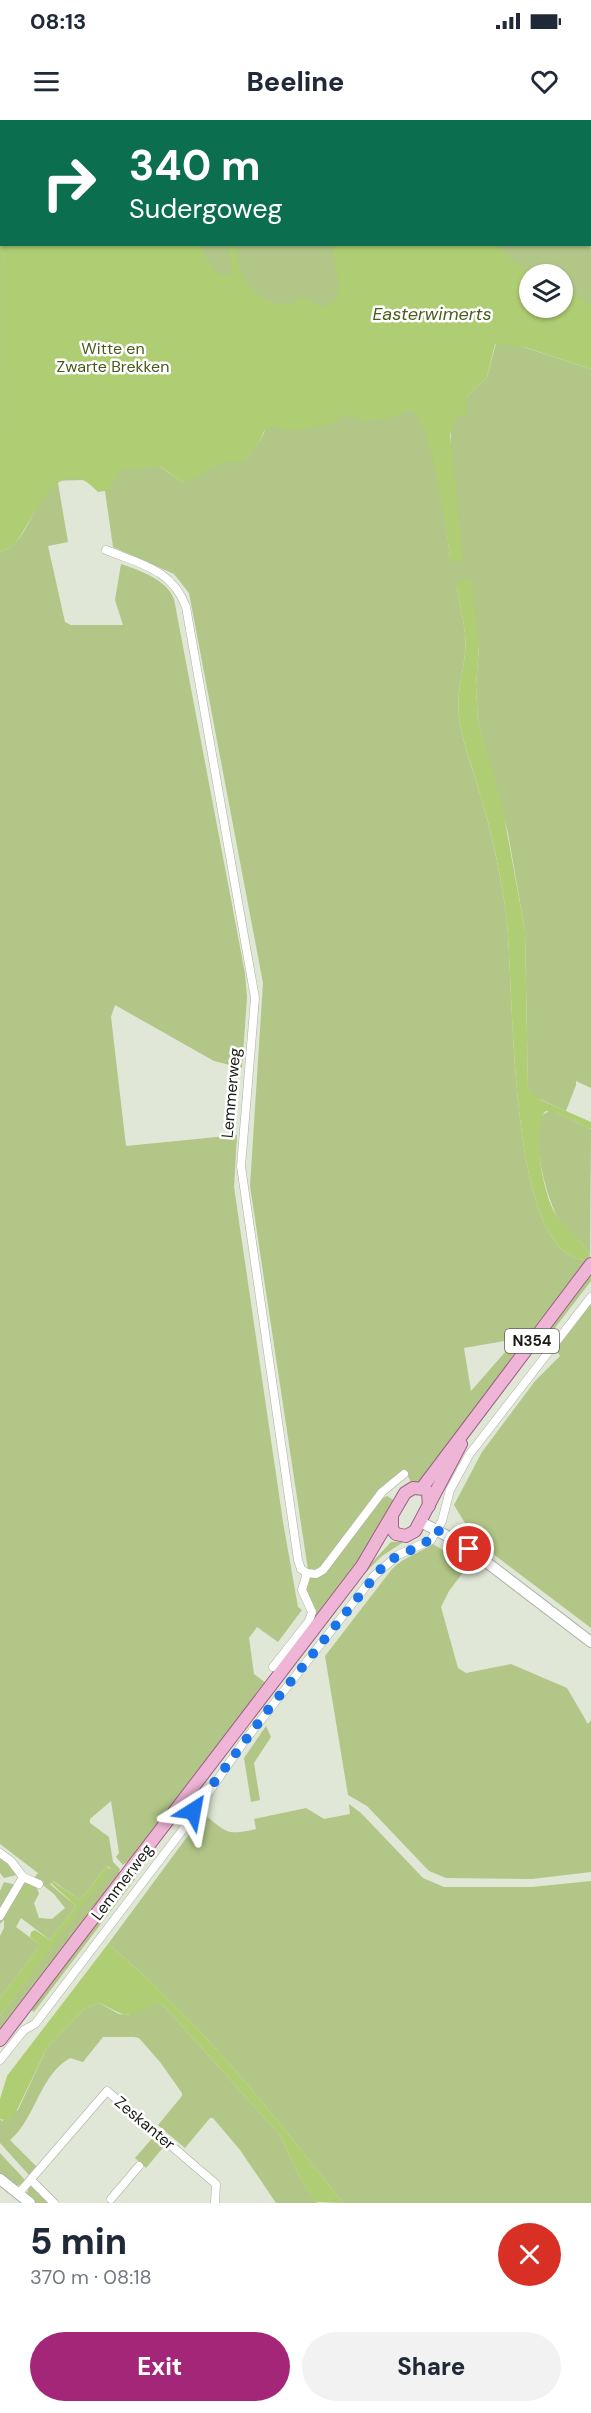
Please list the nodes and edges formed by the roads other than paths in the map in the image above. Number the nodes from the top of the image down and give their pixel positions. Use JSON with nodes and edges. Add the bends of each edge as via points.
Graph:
{"nodes":[{"id":1,"x":106,"y":550,"type":"dead end"},
{"id":2,"x":591,"y":1264,"type":"edge"},
{"id":3,"x":591,"y":1297,"type":"edge"},
{"id":4,"x":474,"y":1419,"type":"junction"},
{"id":5,"x":404,"y":1474,"type":"dead end"},
{"id":6,"x":387,"y":1486,"type":"junction"},
{"id":7,"x":422,"y":1488,"type":"junction"},
{"id":8,"x":403,"y":1497,"type":"junction"},
{"id":9,"x":429,"y":1506,"type":"junction"},
{"id":10,"x":392,"y":1517,"type":"junction"},
{"id":11,"x":421,"y":1522,"type":"junction"},
{"id":12,"x":437,"y":1530,"type":"junction"},
{"id":13,"x":398,"y":1535,"type":"junction"},
{"id":14,"x":362,"y":1566,"type":"junction"},
{"id":15,"x":307,"y":1573,"type":"junction"},
{"id":16,"x":591,"y":1642,"type":"edge"},
{"id":17,"x":273,"y":1667,"type":"dead end"},
{"id":18,"x":0,"y":1853,"type":"edge"},
{"id":19,"x":23,"y":1877,"type":"junction"},
{"id":20,"x":39,"y":1884,"type":"dead end"},
{"id":21,"x":0,"y":1916,"type":"edge"},
{"id":22,"x":0,"y":2040,"type":"edge"},
{"id":23,"x":0,"y":2061,"type":"edge"},
{"id":24,"x":139,"y":2166,"type":"dead end"},
{"id":25,"x":0,"y":2179,"type":"edge"},
{"id":26,"x":31,"y":2180,"type":"junction"},
{"id":27,"x":19,"y":2193,"type":"junction"},
{"id":28,"x":111,"y":2199,"type":"dead end"},
{"id":29,"x":30,"y":2203,"type":"edge"},
{"id":30,"x":54,"y":2203,"type":"edge"},
{"id":31,"x":214,"y":2203,"type":"edge"}],
"edges":[{"from":1,"to":15,"type":"street","name":"Lemmerweg","via":[[163,573],[180,592],[186,607],[255,998],[241,1166],[298,1560]]},
{"from":2,"to":4,"type":"main road","number":"N354"},
{"from":3,"to":12,"type":"street","via":[[469,1455],[450,1490]]},
{"from":4,"to":7,"type":"main road","number":"N354"},
{"from":4,"to":9,"type":"main road","number":"N354"},
{"from":5,"to":6,"type":"street"},
{"from":6,"to":8,"type":"street"},
{"from":6,"to":15,"type":"street","via":[[325,1568],[318,1574]]},
{"from":7,"to":8,"type":"main road","number":"N354","via":[[409,1490]]},
{"from":7,"to":9,"type":"main road","via":[[428,1492]]},
{"from":8,"to":10,"type":"main road","name":"Lemmerweg"},
{"from":9,"to":11,"type":"main road","number":"N354"},
{"from":10,"to":13,"type":"main road","via":[[392,1530]]},
{"from":10,"to":14,"type":"main road","name":"Lemmerweg"},
{"from":11,"to":12,"type":"street"},
{"from":11,"to":13,"type":"main road","name":"Lemmerweg","via":[[411,1534]]},
{"from":12,"to":16,"type":"street","via":[[479,1556]]},
{"from":12,"to":23,"type":"street","name":"Lemmerweg","via":[[427,1543],[398,1555],[374,1576],[243,1743],[37,2021],[24,2030]]},
{"from":13,"to":14,"type":"main road","name":"Lemmerweg"},
{"from":14,"to":22,"type":"main road","name":"Lemmerweg"},
{"from":15,"to":17,"type":"street","name":"Lemmerweg","via":[[302,1590],[312,1616]]},
{"from":18,"to":19,"type":"street"},
{"from":19,"to":20,"type":"street"},
{"from":19,"to":21,"type":"street"},
{"from":24,"to":28,"type":"street"},
{"from":25,"to":27,"type":"street"},
{"from":26,"to":27,"type":"street","name":"Zeskanter"},
{"from":26,"to":30,"type":"street"},
{"from":26,"to":31,"type":"street","name":"Zeskanter","via":[[107,2091],[216,2184]]},
{"from":27,"to":29,"type":"street"}]}
